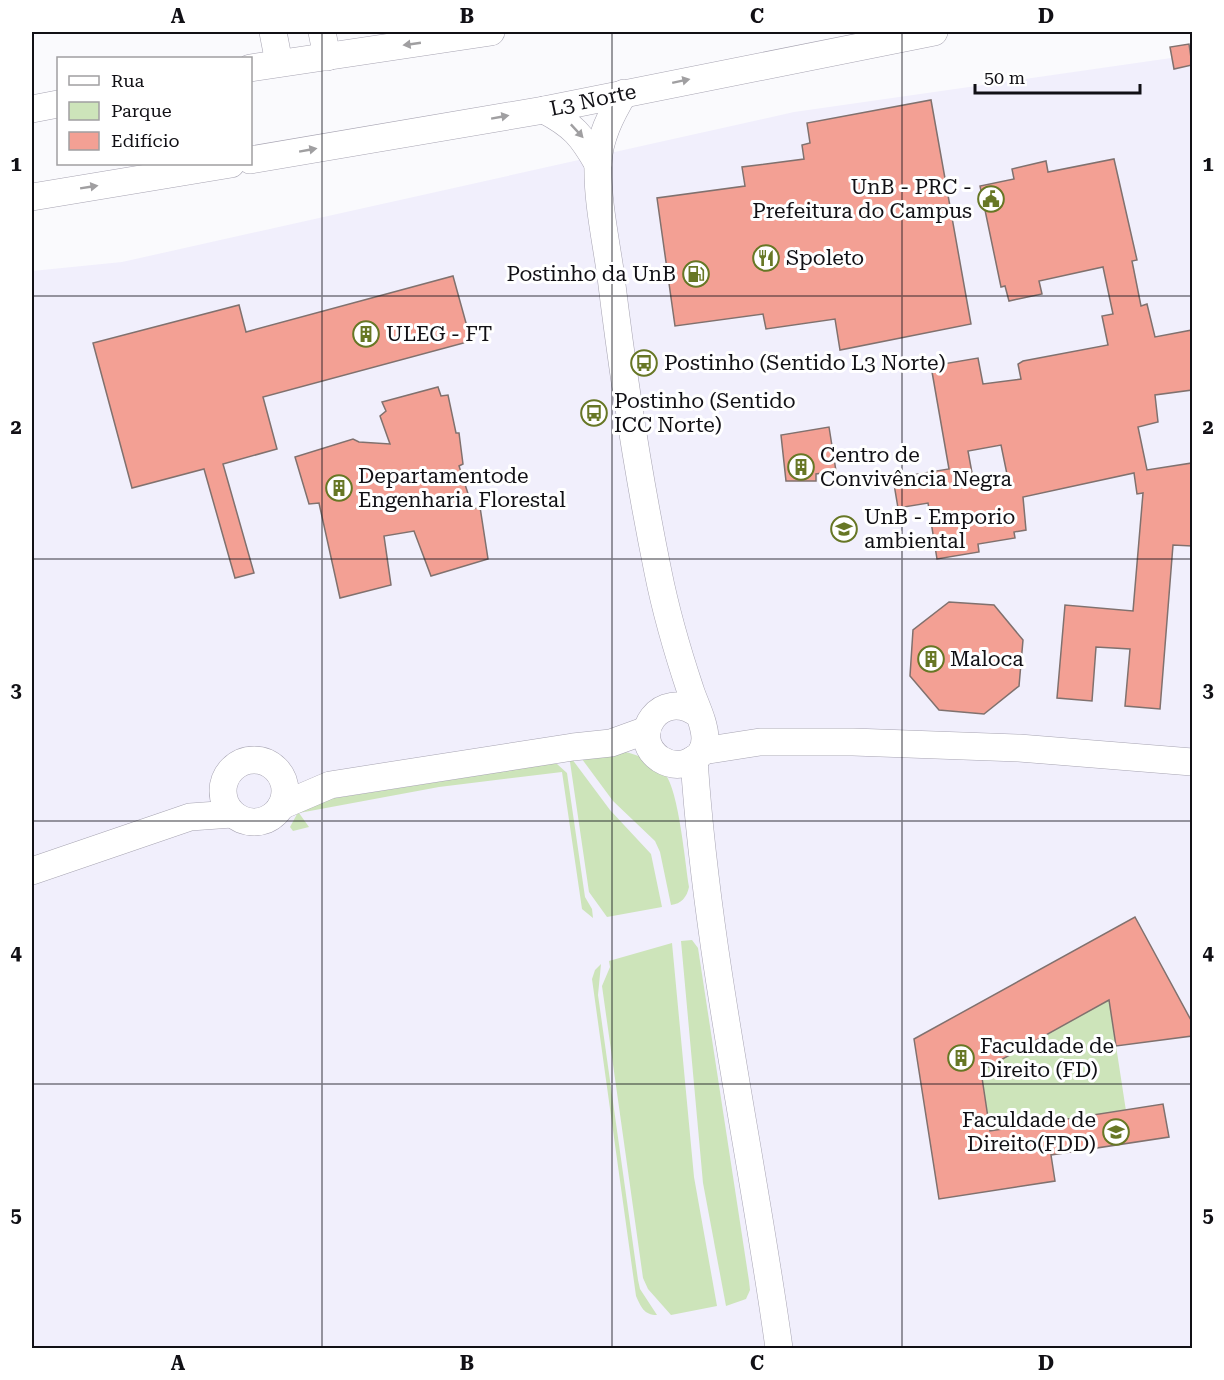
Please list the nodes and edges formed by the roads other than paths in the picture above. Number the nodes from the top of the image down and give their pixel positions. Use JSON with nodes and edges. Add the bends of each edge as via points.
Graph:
{"nodes":[{"id":1,"x":273,"y":32,"type":"edge"},
{"id":2,"x":491,"y":32,"type":"edge"},
{"id":3,"x":934,"y":32,"type":"edge"},
{"id":4,"x":325,"y":44,"type":"edge"},
{"id":5,"x":279,"y":63,"type":"junction"},
{"id":6,"x":252,"y":68,"type":"edge"},
{"id":7,"x":624,"y":93,"type":"junction"},
{"id":8,"x":57,"y":104,"type":"edge"},
{"id":9,"x":32,"y":109,"type":"edge"},
{"id":10,"x":544,"y":110,"type":"junction"},
{"id":11,"x":252,"y":160,"type":"edge"},
{"id":12,"x":598,"y":164,"type":"junction"},
{"id":13,"x":225,"y":165,"type":"edge"},
{"id":14,"x":32,"y":197,"type":"edge"},
{"id":15,"x":669,"y":628,"type":"junction"},
{"id":16,"x":671,"y":705,"type":"junction"},
{"id":17,"x":700,"y":717,"type":"junction"},
{"id":18,"x":647,"y":730,"type":"junction"},
{"id":19,"x":760,"y":742,"type":"junction"},
{"id":20,"x":611,"y":744,"type":"junction"},
{"id":21,"x":682,"y":758,"type":"junction"},
{"id":22,"x":1192,"y":762,"type":"edge"},
{"id":23,"x":283,"y":779,"type":"junction"},
{"id":24,"x":224,"y":783,"type":"junction"},
{"id":25,"x":330,"y":785,"type":"junction"},
{"id":26,"x":281,"y":806,"type":"junction"},
{"id":27,"x":232,"y":814,"type":"junction"},
{"id":28,"x":190,"y":817,"type":"junction"},
{"id":29,"x":32,"y":871,"type":"edge"},
{"id":30,"x":779,"y":1348,"type":"edge"}],
"edges":[{"from":1,"to":5,"type":"street"},
{"from":2,"to":4,"type":"street","one_way":true},
{"from":7,"to":3,"type":"street","name":"L3 Norte","one_way":true},
{"from":4,"to":5,"type":"street"},
{"from":5,"to":6,"type":"street"},
{"from":7,"to":10,"type":"street","name":"L3 Norte"},
{"from":7,"to":12,"type":"street","via":[[609,119]]},
{"from":8,"to":9,"type":"street"},
{"from":11,"to":10,"type":"street","name":"L3 Norte","one_way":true},
{"from":10,"to":12,"type":"street","one_way":true,"via":[[568,123],[584,139]]},
{"from":12,"to":15,"type":"street","via":[[637,459]]},
{"from":14,"to":13,"type":"street","one_way":true},
{"from":15,"to":16,"type":"street"},
{"from":15,"to":17,"type":"street"},
{"from":16,"to":17,"type":"street","via":[[681,705]]},
{"from":16,"to":18,"type":"street","via":[[655,714]]},
{"from":17,"to":19,"type":"street"},
{"from":17,"to":21,"type":"street","via":[[706,731]]},
{"from":18,"to":20,"type":"street"},
{"from":18,"to":21,"type":"street","via":[[650,749]]},
{"from":19,"to":21,"type":"street"},
{"from":19,"to":22,"type":"street","via":[[1019,748]]},
{"from":20,"to":21,"type":"street"},
{"from":20,"to":25,"type":"street"},
{"from":21,"to":30,"type":"street","via":[[699,835]]},
{"from":23,"to":24,"type":"street","via":[[270,764],[250,759],[233,767]]},
{"from":23,"to":25,"type":"street"},
{"from":23,"to":26,"type":"street"},
{"from":24,"to":27,"type":"street","via":[[224,801]]},
{"from":24,"to":28,"type":"street"},
{"from":25,"to":26,"type":"street"},
{"from":26,"to":27,"type":"street","via":[[259,822],[245,821]]},
{"from":27,"to":28,"type":"street"},
{"from":28,"to":29,"type":"street"}]}
